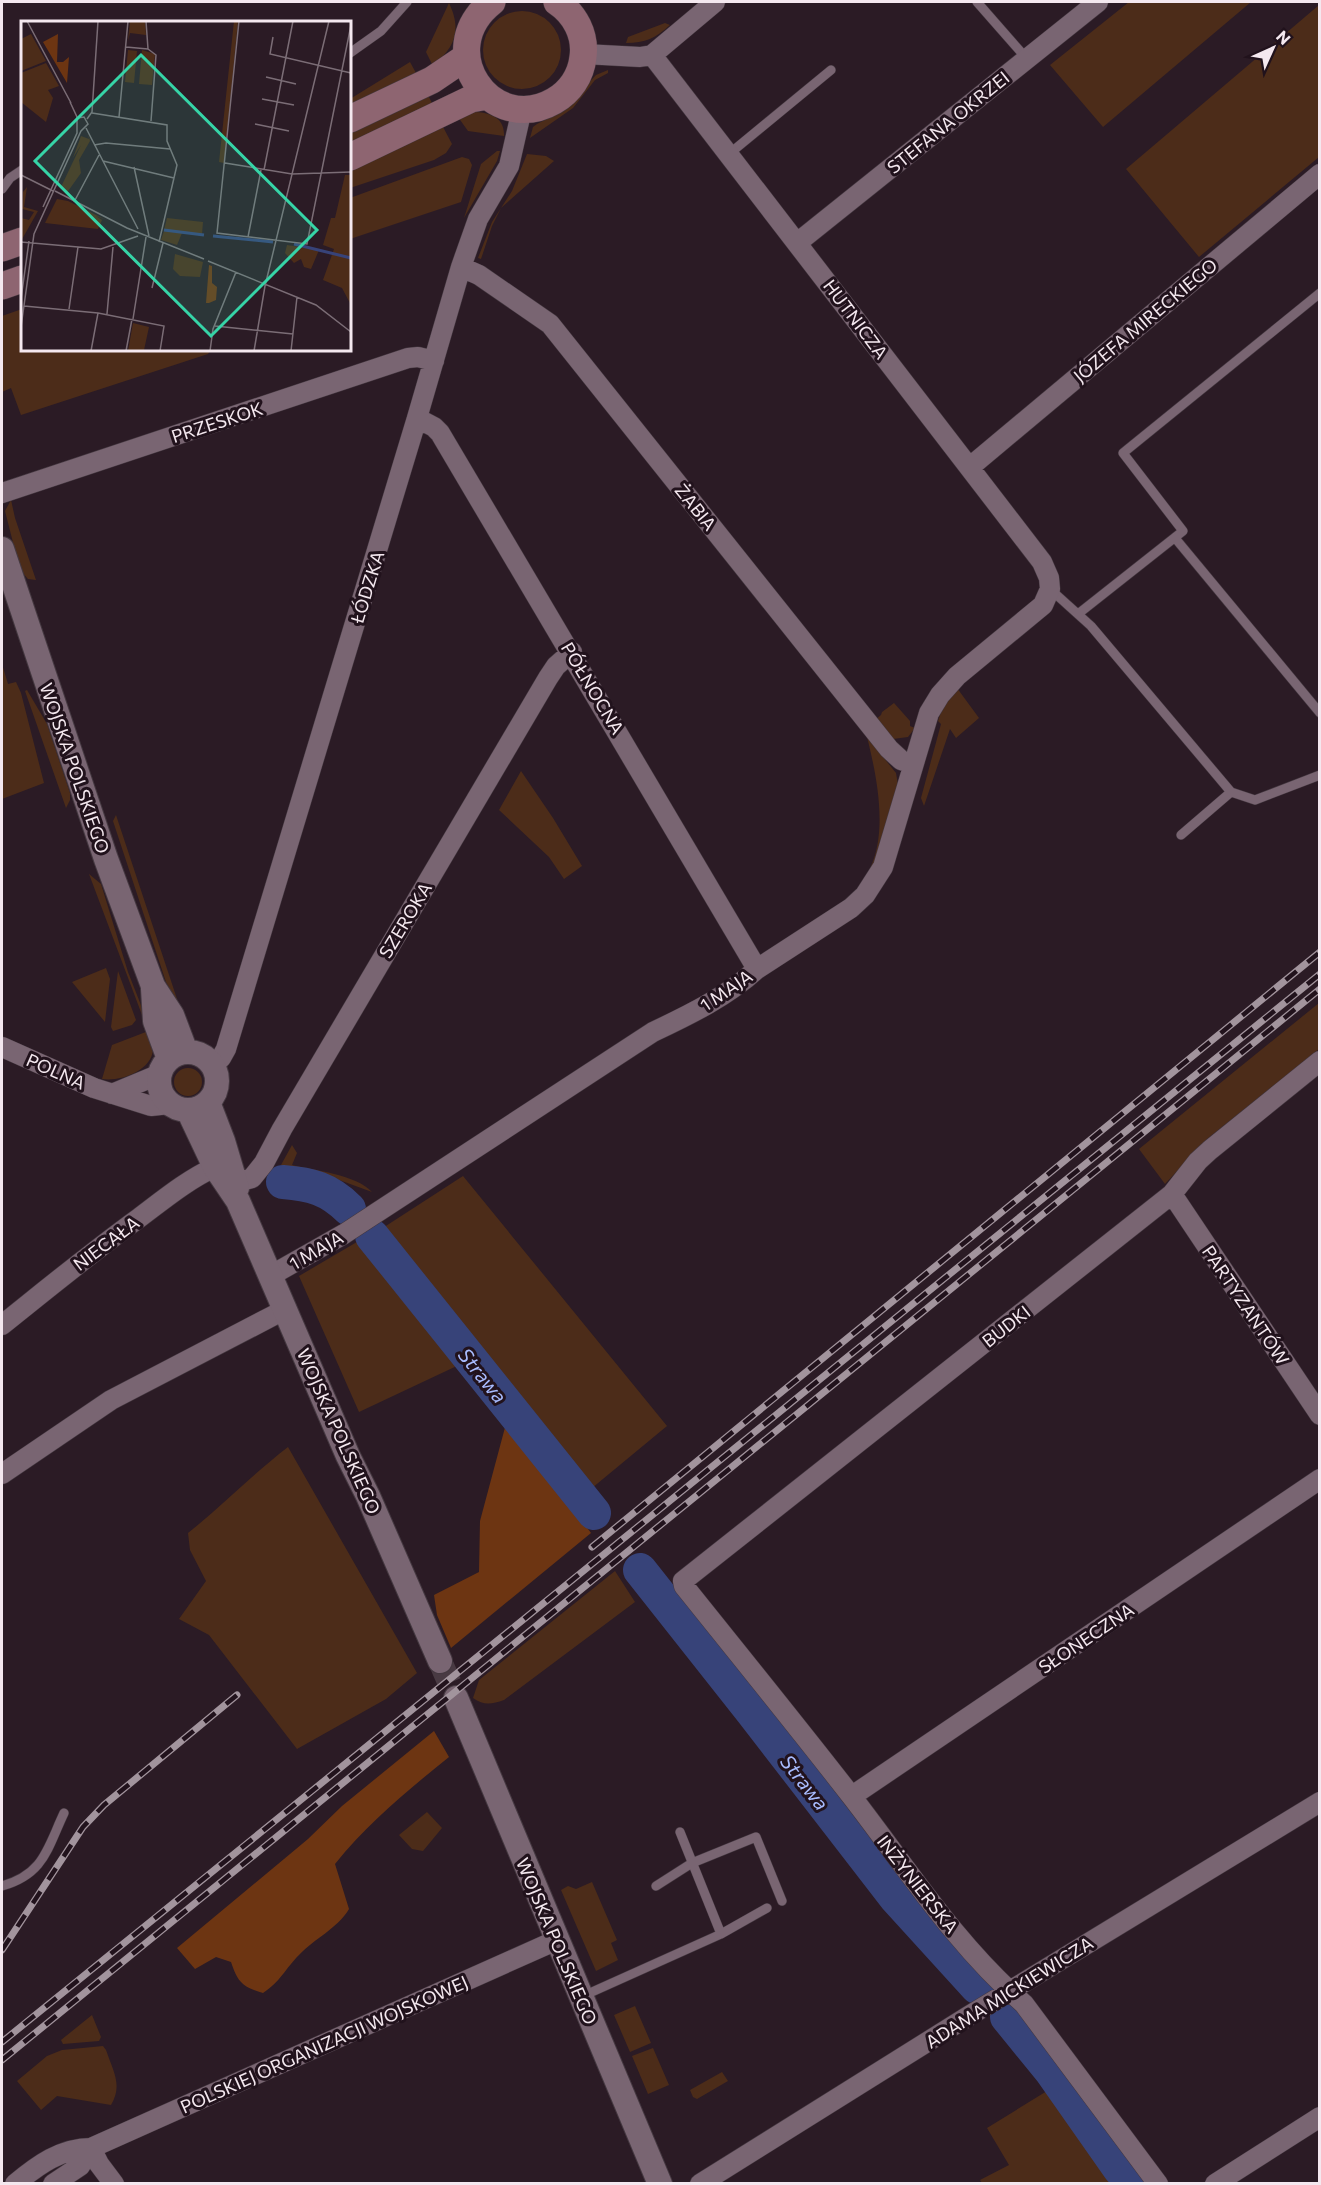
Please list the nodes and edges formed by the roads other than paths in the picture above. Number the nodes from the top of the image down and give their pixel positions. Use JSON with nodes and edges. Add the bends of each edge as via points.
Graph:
{"nodes":[{"id":1,"x":407,"y":2,"type":"edge"},
{"id":2,"x":559,"y":2,"type":"edge"},
{"id":3,"x":715,"y":2,"type":"edge"},
{"id":4,"x":977,"y":2,"type":"edge"},
{"id":5,"x":1098,"y":2,"type":"edge"},
{"id":6,"x":484,"y":5,"type":"edge"},
{"id":7,"x":351,"y":52,"type":"edge"},
{"id":8,"x":584,"y":54,"type":"junction"},
{"id":9,"x":652,"y":55,"type":"junction"},
{"id":10,"x":466,"y":57,"type":"junction"},
{"id":11,"x":1027,"y":59,"type":"junction"},
{"id":12,"x":831,"y":70,"type":"dead end"},
{"id":13,"x":488,"y":96,"type":"junction"},
{"id":14,"x":522,"y":109,"type":"junction"},
{"id":15,"x":351,"y":119,"type":"edge"},
{"id":16,"x":729,"y":154,"type":"junction"},
{"id":17,"x":351,"y":157,"type":"edge"},
{"id":18,"x":21,"y":171,"type":"edge"},
{"id":19,"x":1320,"y":174,"type":"edge"},
{"id":20,"x":2,"y":189,"type":"edge"},
{"id":21,"x":21,"y":241,"type":"edge"},
{"id":22,"x":798,"y":243,"type":"junction"},
{"id":23,"x":2,"y":248,"type":"edge"},
{"id":24,"x":461,"y":267,"type":"junction"},
{"id":25,"x":21,"y":279,"type":"edge"},
{"id":26,"x":2,"y":286,"type":"edge"},
{"id":27,"x":1320,"y":293,"type":"edge"},
{"id":28,"x":434,"y":361,"type":"junction"},
{"id":29,"x":417,"y":418,"type":"junction"},
{"id":30,"x":970,"y":467,"type":"junction"},
{"id":31,"x":2,"y":493,"type":"edge"},
{"id":32,"x":1175,"y":538,"type":"junction"},
{"id":33,"x":2,"y":549,"type":"edge"},
{"id":34,"x":1050,"y":589,"type":"junction"},
{"id":35,"x":1078,"y":614,"type":"junction"},
{"id":36,"x":572,"y":652,"type":"junction"},
{"id":37,"x":1320,"y":713,"type":"edge"},
{"id":38,"x":913,"y":764,"type":"junction"},
{"id":39,"x":1320,"y":775,"type":"edge"},
{"id":40,"x":1231,"y":792,"type":"junction"},
{"id":41,"x":1181,"y":835,"type":"dead end"},
{"id":42,"x":757,"y":969,"type":"junction"},
{"id":43,"x":2,"y":1047,"type":"edge"},
{"id":44,"x":1320,"y":1061,"type":"edge"},
{"id":45,"x":172,"y":1062,"type":"junction"},
{"id":46,"x":211,"y":1064,"type":"junction"},
{"id":47,"x":112,"y":1094,"type":"junction"},
{"id":48,"x":189,"y":1105,"type":"junction"},
{"id":49,"x":215,"y":1167,"type":"junction"},
{"id":50,"x":238,"y":1191,"type":"junction"},
{"id":51,"x":1172,"y":1194,"type":"junction"},
{"id":52,"x":270,"y":1276,"type":"junction"},
{"id":53,"x":284,"y":1310,"type":"junction"},
{"id":54,"x":2,"y":1325,"type":"edge"},
{"id":55,"x":1320,"y":1415,"type":"edge"},
{"id":56,"x":2,"y":1474,"type":"edge"},
{"id":57,"x":1320,"y":1479,"type":"edge"},
{"id":58,"x":683,"y":1581,"type":"joint"},
{"id":59,"x":440,"y":1661,"type":"tunnel mouth"},
{"id":60,"x":456,"y":1698,"type":"tunnel mouth"},
{"id":61,"x":852,"y":1796,"type":"junction"},
{"id":62,"x":1320,"y":1802,"type":"edge"},
{"id":63,"x":64,"y":1813,"type":"dead end"},
{"id":64,"x":680,"y":1832,"type":"dead end"},
{"id":65,"x":692,"y":1863,"type":"junction"},
{"id":66,"x":2,"y":1886,"type":"edge"},
{"id":67,"x":656,"y":1886,"type":"dead end"},
{"id":68,"x":782,"y":1901,"type":"dead end"},
{"id":69,"x":767,"y":1908,"type":"dead end"},
{"id":70,"x":721,"y":1934,"type":"junction"},
{"id":71,"x":556,"y":1940,"type":"junction"},
{"id":72,"x":580,"y":1997,"type":"junction"},
{"id":73,"x":999,"y":1998,"type":"junction"},
{"id":74,"x":1320,"y":2117,"type":"edge"},
{"id":75,"x":91,"y":2148,"type":"junction"},
{"id":76,"x":15,"y":2184,"type":"edge"},
{"id":77,"x":53,"y":2184,"type":"edge"},
{"id":78,"x":114,"y":2184,"type":"edge"},
{"id":79,"x":660,"y":2184,"type":"edge"},
{"id":80,"x":700,"y":2184,"type":"edge"},
{"id":81,"x":1158,"y":2184,"type":"edge"},
{"id":82,"x":1215,"y":2184,"type":"edge"}],
"edges":[{"from":1,"to":7,"type":"lane","via":[[381,31]]},
{"from":2,"to":8,"type":"main road","via":[[578,26]]},
{"from":3,"to":9,"type":"street"},
{"from":4,"to":11,"type":"lane"},
{"from":5,"to":11,"type":"street","name":"STEFANA OKRZEI"},
{"from":6,"to":10,"type":"main road","via":[[469,32]]},
{"from":8,"to":9,"type":"street"},
{"from":8,"to":14,"type":"main road","via":[[577,78],[560,98]]},
{"from":9,"to":16,"type":"street","name":"HUTNICZA"},
{"from":10,"to":13,"type":"main road","via":[[474,78]]},
{"from":10,"to":15,"type":"main road","via":[[432,80]]},
{"from":11,"to":22,"type":"street","name":"STEFANA OKRZEI"},
{"from":12,"to":16,"type":"lane"},
{"from":13,"to":14,"type":"main road"},
{"from":13,"to":17,"type":"main road","via":[[471,99]]},
{"from":14,"to":24,"type":"street","name":"ŁÓDZKA","via":[[509,166],[478,219]]},
{"from":16,"to":22,"type":"street","name":"HUTNICZA"},
{"from":18,"to":20,"type":"lane"},
{"from":19,"to":30,"type":"street","name":"JÓZEFA MIRECKIEGO"},
{"from":21,"to":23,"type":"main road"},
{"from":22,"to":30,"type":"street","name":"HUTNICZA"},
{"from":24,"to":28,"type":"street","name":"ŁÓDZKA"},
{"from":24,"to":38,"type":"street","name":"ŻABIA","via":[[550,324],[889,748],[901,760]]},
{"from":25,"to":26,"type":"main road"},
{"from":27,"to":32,"type":"lane","via":[[1123,453],[1183,531]]},
{"from":28,"to":29,"type":"street","name":"ŁÓDZKA"},
{"from":28,"to":31,"type":"street","name":"PRZESKOK","via":[[408,358]]},
{"from":29,"to":36,"type":"street","name":"PÓŁNOCNA","via":[[439,430]]},
{"from":29,"to":46,"type":"street","name":"ŁÓDZKA","via":[[229,1040],[221,1058]]},
{"from":30,"to":34,"type":"street","name":"HUTNICZA","via":[[1042,562]]},
{"from":32,"to":35,"type":"lane"},
{"from":32,"to":37,"type":"lane"},
{"from":33,"to":45,"type":"street","name":"WOJSKA POLSKIEGO","via":[[153,986],[155,1021]]},
{"from":34,"to":35,"type":"lane"},
{"from":34,"to":38,"type":"street","name":"1 MAJA","via":[[1035,613],[946,686],[930,713]]},
{"from":35,"to":40,"type":"lane"},
{"from":36,"to":42,"type":"street","name":"PÓŁNOCNA"},
{"from":36,"to":50,"type":"street","name":"SZEROKA","via":[[548,678],[264,1163]]},
{"from":38,"to":42,"type":"street","name":"1 MAJA","via":[[891,845],[871,887],[850,908]]},
{"from":39,"to":40,"type":"lane","via":[[1255,800]]},
{"from":40,"to":41,"type":"lane"},
{"from":42,"to":52,"type":"street","name":"1 MAJA","via":[[691,1013],[634,1044],[344,1234]]},
{"from":43,"to":47,"type":"street","name":"POLNA"},
{"from":44,"to":51,"type":"street","name":"BUDKI","via":[[1210,1150]]},
{"from":45,"to":46,"type":"street","via":[[200,1055]]},
{"from":45,"to":47,"type":"street"},
{"from":45,"to":48,"type":"street","via":[[160,1090]]},
{"from":46,"to":48,"type":"street","via":[[216,1088]]},
{"from":47,"to":48,"type":"street","name":"POLNA","via":[[151,1106]]},
{"from":48,"to":49,"type":"street","name":"WOJSKA POLSKIEGO"},
{"from":48,"to":50,"type":"street","name":"WOJSKA POLSKIEGO"},
{"from":49,"to":50,"type":"street","name":"WOJSKA POLSKIEGO"},
{"from":49,"to":54,"type":"street","name":"NIECAŁA","via":[[173,1192]]},
{"from":50,"to":52,"type":"street","name":"WOJSKA POLSKIEGO"},
{"from":51,"to":55,"type":"street","name":"PARTYZANTÓW"},
{"from":51,"to":58,"type":"street","name":"BUDKI"},
{"from":52,"to":53,"type":"street","name":"WOJSKA POLSKIEGO"},
{"from":53,"to":56,"type":"street","via":[[117,1396]]},
{"from":53,"to":59,"type":"street","name":"WOJSKA POLSKIEGO"},
{"from":57,"to":61,"type":"street","name":"SŁONECZNA"},
{"from":58,"to":61,"type":"street","name":"INŻYNIERSKA"},
{"from":60,"to":71,"type":"street","name":"WOJSKA POLSKIEGO"},
{"from":61,"to":73,"type":"street","name":"INŻYNIERSKA","via":[[934,1907],[996,1980]]},
{"from":62,"to":73,"type":"street","name":"ADAMA MICKIEWICZA"},
{"from":63,"to":66,"type":"lane","via":[[36,1868],[27,1877]]},
{"from":64,"to":65,"type":"lane"},
{"from":65,"to":67,"type":"lane"},
{"from":65,"to":68,"type":"lane","via":[[756,1837]]},
{"from":65,"to":70,"type":"lane"},
{"from":69,"to":70,"type":"lane"},
{"from":70,"to":72,"type":"lane"},
{"from":71,"to":72,"type":"street","name":"WOJSKA POLSKIEGO"},
{"from":71,"to":75,"type":"street","name":"POLSKIEJ ORGANIZACJI WOJSKOWEJ"},
{"from":72,"to":79,"type":"street","name":"WOJSKA POLSKIEGO"},
{"from":73,"to":80,"type":"street","name":"ADAMA MICKIEWICZA"},
{"from":73,"to":81,"type":"street","name":"INŻYNIERSKA","via":[[1024,2004]]},
{"from":74,"to":82,"type":"street"},
{"from":75,"to":76,"type":"street","name":"POLSKIEJ ORGANIZACJI WOJSKOWEJ","via":[[60,2154]]},
{"from":75,"to":77,"type":"street","name":"POLSKIEJ ORGANIZACJI WOJSKOWEJ","via":[[80,2166]]},
{"from":75,"to":78,"type":"street"}]}
